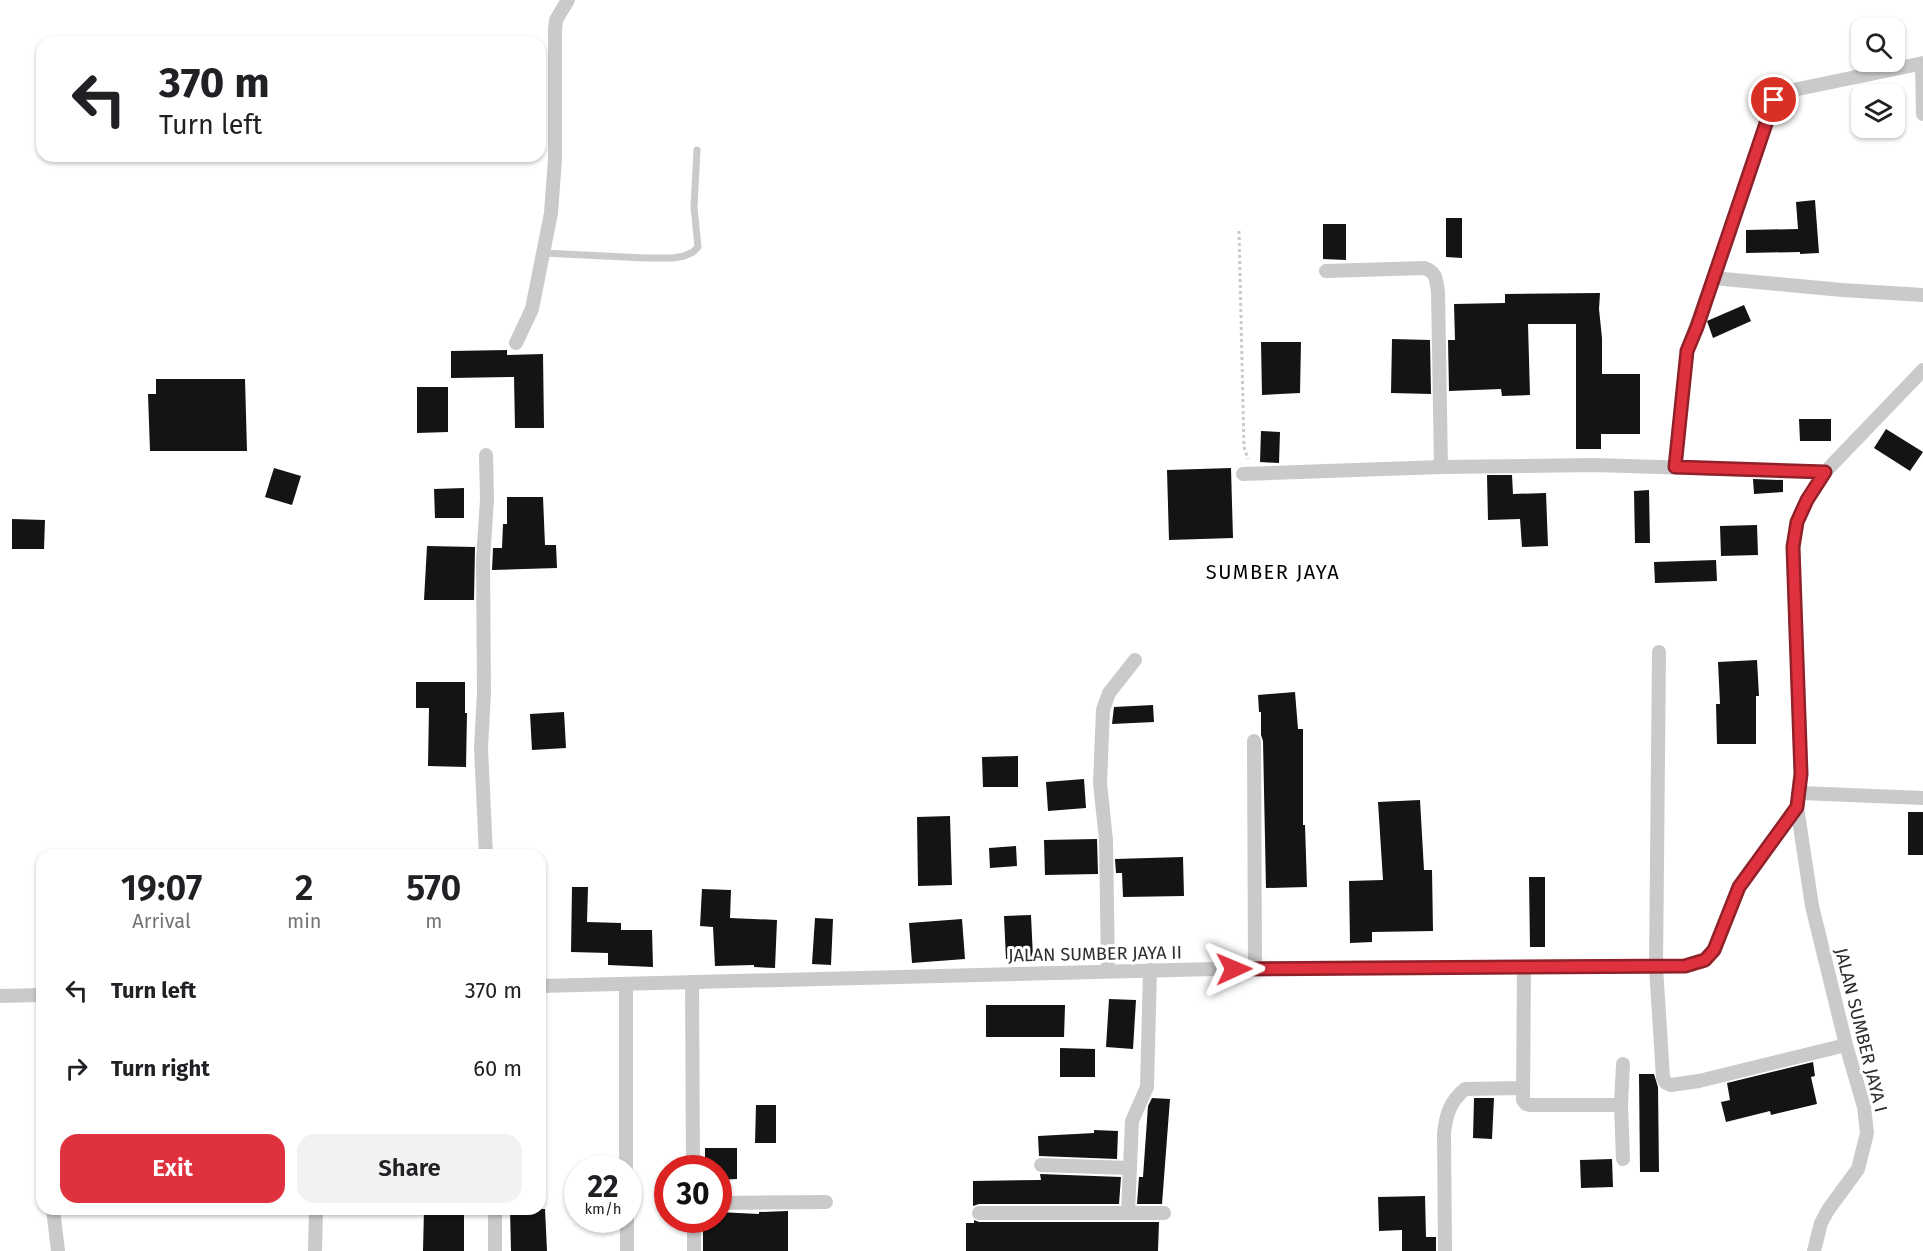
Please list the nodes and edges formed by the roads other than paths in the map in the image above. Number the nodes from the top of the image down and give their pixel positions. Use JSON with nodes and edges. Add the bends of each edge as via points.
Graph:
{"nodes":[{"id":1,"x":568,"y":0,"type":"edge"},
{"id":2,"x":1922,"y":64,"type":"edge"},
{"id":3,"x":1923,"y":114,"type":"edge"},
{"id":4,"x":697,"y":150,"type":"dead end"},
{"id":5,"x":543,"y":253,"type":"junction"},
{"id":6,"x":1326,"y":271,"type":"dead end"},
{"id":7,"x":1713,"y":279,"type":"junction"},
{"id":8,"x":1923,"y":295,"type":"edge"},
{"id":9,"x":516,"y":343,"type":"dead end"},
{"id":10,"x":1923,"y":370,"type":"edge"},
{"id":11,"x":486,"y":455,"type":"dead end"},
{"id":12,"x":1441,"y":467,"type":"junction"},
{"id":13,"x":1675,"y":467,"type":"junction"},
{"id":14,"x":1825,"y":472,"type":"junction"},
{"id":15,"x":1247,"y":474,"type":"road end"},
{"id":16,"x":1659,"y":652,"type":"dead end"},
{"id":17,"x":1135,"y":660,"type":"dead end"},
{"id":18,"x":1254,"y":741,"type":"dead end"},
{"id":19,"x":1800,"y":793,"type":"junction"},
{"id":20,"x":1923,"y":798,"type":"edge"},
{"id":21,"x":1797,"y":807,"type":"junction"},
{"id":22,"x":486,"y":849,"type":"edge"},
{"id":23,"x":1524,"y":967,"type":"junction"},
{"id":24,"x":1656,"y":967,"type":"junction"},
{"id":25,"x":1256,"y":968,"type":"junction"},
{"id":26,"x":1150,"y":970,"type":"junction"},
{"id":27,"x":1108,"y":971,"type":"junction"},
{"id":28,"x":692,"y":982,"type":"junction"},
{"id":29,"x":626,"y":984,"type":"junction"},
{"id":30,"x":546,"y":986,"type":"edge"},
{"id":31,"x":36,"y":995,"type":"edge"},
{"id":32,"x":0,"y":996,"type":"edge"},
{"id":33,"x":1846,"y":1045,"type":"junction"},
{"id":34,"x":1623,"y":1064,"type":"dead end"},
{"id":35,"x":1523,"y":1088,"type":"junction"},
{"id":36,"x":1621,"y":1105,"type":"junction"},
{"id":37,"x":626,"y":1155,"type":"edge"},
{"id":38,"x":693,"y":1155,"type":"edge"},
{"id":39,"x":1623,"y":1159,"type":"dead end"},
{"id":40,"x":1041,"y":1166,"type":"dead end"},
{"id":41,"x":1130,"y":1168,"type":"junction"},
{"id":42,"x":826,"y":1202,"type":"dead end"},
{"id":43,"x":732,"y":1203,"type":"edge"},
{"id":44,"x":978,"y":1213,"type":"dead end"},
{"id":45,"x":1128,"y":1213,"type":"junction"},
{"id":46,"x":1164,"y":1213,"type":"dead end"},
{"id":47,"x":54,"y":1215,"type":"edge"},
{"id":48,"x":316,"y":1215,"type":"edge"},
{"id":49,"x":495,"y":1215,"type":"edge"},
{"id":50,"x":627,"y":1233,"type":"edge"},
{"id":51,"x":694,"y":1233,"type":"edge"},
{"id":52,"x":58,"y":1251,"type":"edge"},
{"id":53,"x":315,"y":1251,"type":"edge"},
{"id":54,"x":495,"y":1251,"type":"edge"},
{"id":55,"x":627,"y":1251,"type":"edge"},
{"id":56,"x":694,"y":1251,"type":"edge"},
{"id":57,"x":1445,"y":1251,"type":"edge"},
{"id":58,"x":1814,"y":1251,"type":"edge"}],
"edges":[{"from":1,"to":5,"type":"street","via":[[556,20],[555,30],[555,159]]},
{"from":2,"to":3,"type":"street"},
{"from":2,"to":7,"type":"street","via":[[1779,95],[1770,110]]},
{"from":4,"to":5,"type":"lane","via":[[694,207],[698,247],[693,252],[673,258]]},
{"from":5,"to":9,"type":"street","via":[[532,309]]},
{"from":6,"to":12,"type":"street","via":[[1424,268],[1435,274]]},
{"from":7,"to":8,"type":"street"},
{"from":7,"to":13,"type":"street","via":[[1687,351]]},
{"from":10,"to":14,"type":"street","name":"JALAN SUMBER JAYA II"},
{"from":11,"to":22,"type":"street","via":[[481,748]]},
{"from":12,"to":13,"type":"street"},
{"from":12,"to":15,"type":"street"},
{"from":13,"to":14,"type":"street"},
{"from":14,"to":19,"type":"street","name":"JALAN SUMBER JAYA II","via":[[1797,522],[1793,547]]},
{"from":16,"to":24,"type":"street"},
{"from":17,"to":27,"type":"street","via":[[1109,693],[1102,720],[1100,783],[1106,840]]},
{"from":18,"to":25,"type":"street"},
{"from":19,"to":20,"type":"street"},
{"from":19,"to":21,"type":"street","name":"JALAN SUMBER JAYA II"},
{"from":21,"to":24,"type":"street","name":"JALAN SUMBER JAYA II","via":[[1739,887],[1714,950],[1705,960],[1685,966]]},
{"from":21,"to":33,"type":"street","name":"JALAN SUMBER JAYA I","via":[[1812,906]]},
{"from":23,"to":24,"type":"street","name":"JALAN SUMBER JAYA II"},
{"from":23,"to":25,"type":"street","name":"JALAN SUMBER JAYA II"},
{"from":23,"to":35,"type":"street"},
{"from":24,"to":33,"type":"street","via":[[1666,1083],[1699,1081]]},
{"from":25,"to":26,"type":"street","name":"JALAN SUMBER JAYA II"},
{"from":26,"to":27,"type":"street","name":"JALAN SUMBER JAYA II"},
{"from":26,"to":41,"type":"street","via":[[1147,1087],[1132,1121]]},
{"from":27,"to":28,"type":"street","name":"JALAN SUMBER JAYA II"},
{"from":28,"to":29,"type":"street","name":"JALAN SUMBER JAYA II"},
{"from":28,"to":38,"type":"street"},
{"from":29,"to":30,"type":"street","name":"JALAN SUMBER JAYA II"},
{"from":29,"to":37,"type":"street"},
{"from":31,"to":32,"type":"street"},
{"from":33,"to":58,"type":"street","name":"JALAN SUMBER JAYA I","via":[[1864,1107],[1867,1133],[1858,1169],[1821,1223]]},
{"from":34,"to":36,"type":"street"},
{"from":35,"to":36,"type":"street","via":[[1523,1100],[1530,1105]]},
{"from":35,"to":57,"type":"street","via":[[1465,1089],[1450,1106],[1444,1134]]},
{"from":36,"to":39,"type":"street"},
{"from":40,"to":41,"type":"street"},
{"from":41,"to":45,"type":"street"},
{"from":42,"to":43,"type":"street"},
{"from":44,"to":45,"type":"street"},
{"from":45,"to":46,"type":"street"},
{"from":47,"to":52,"type":"street"},
{"from":48,"to":53,"type":"street"},
{"from":49,"to":54,"type":"street"},
{"from":50,"to":55,"type":"street"},
{"from":51,"to":56,"type":"street"}]}
